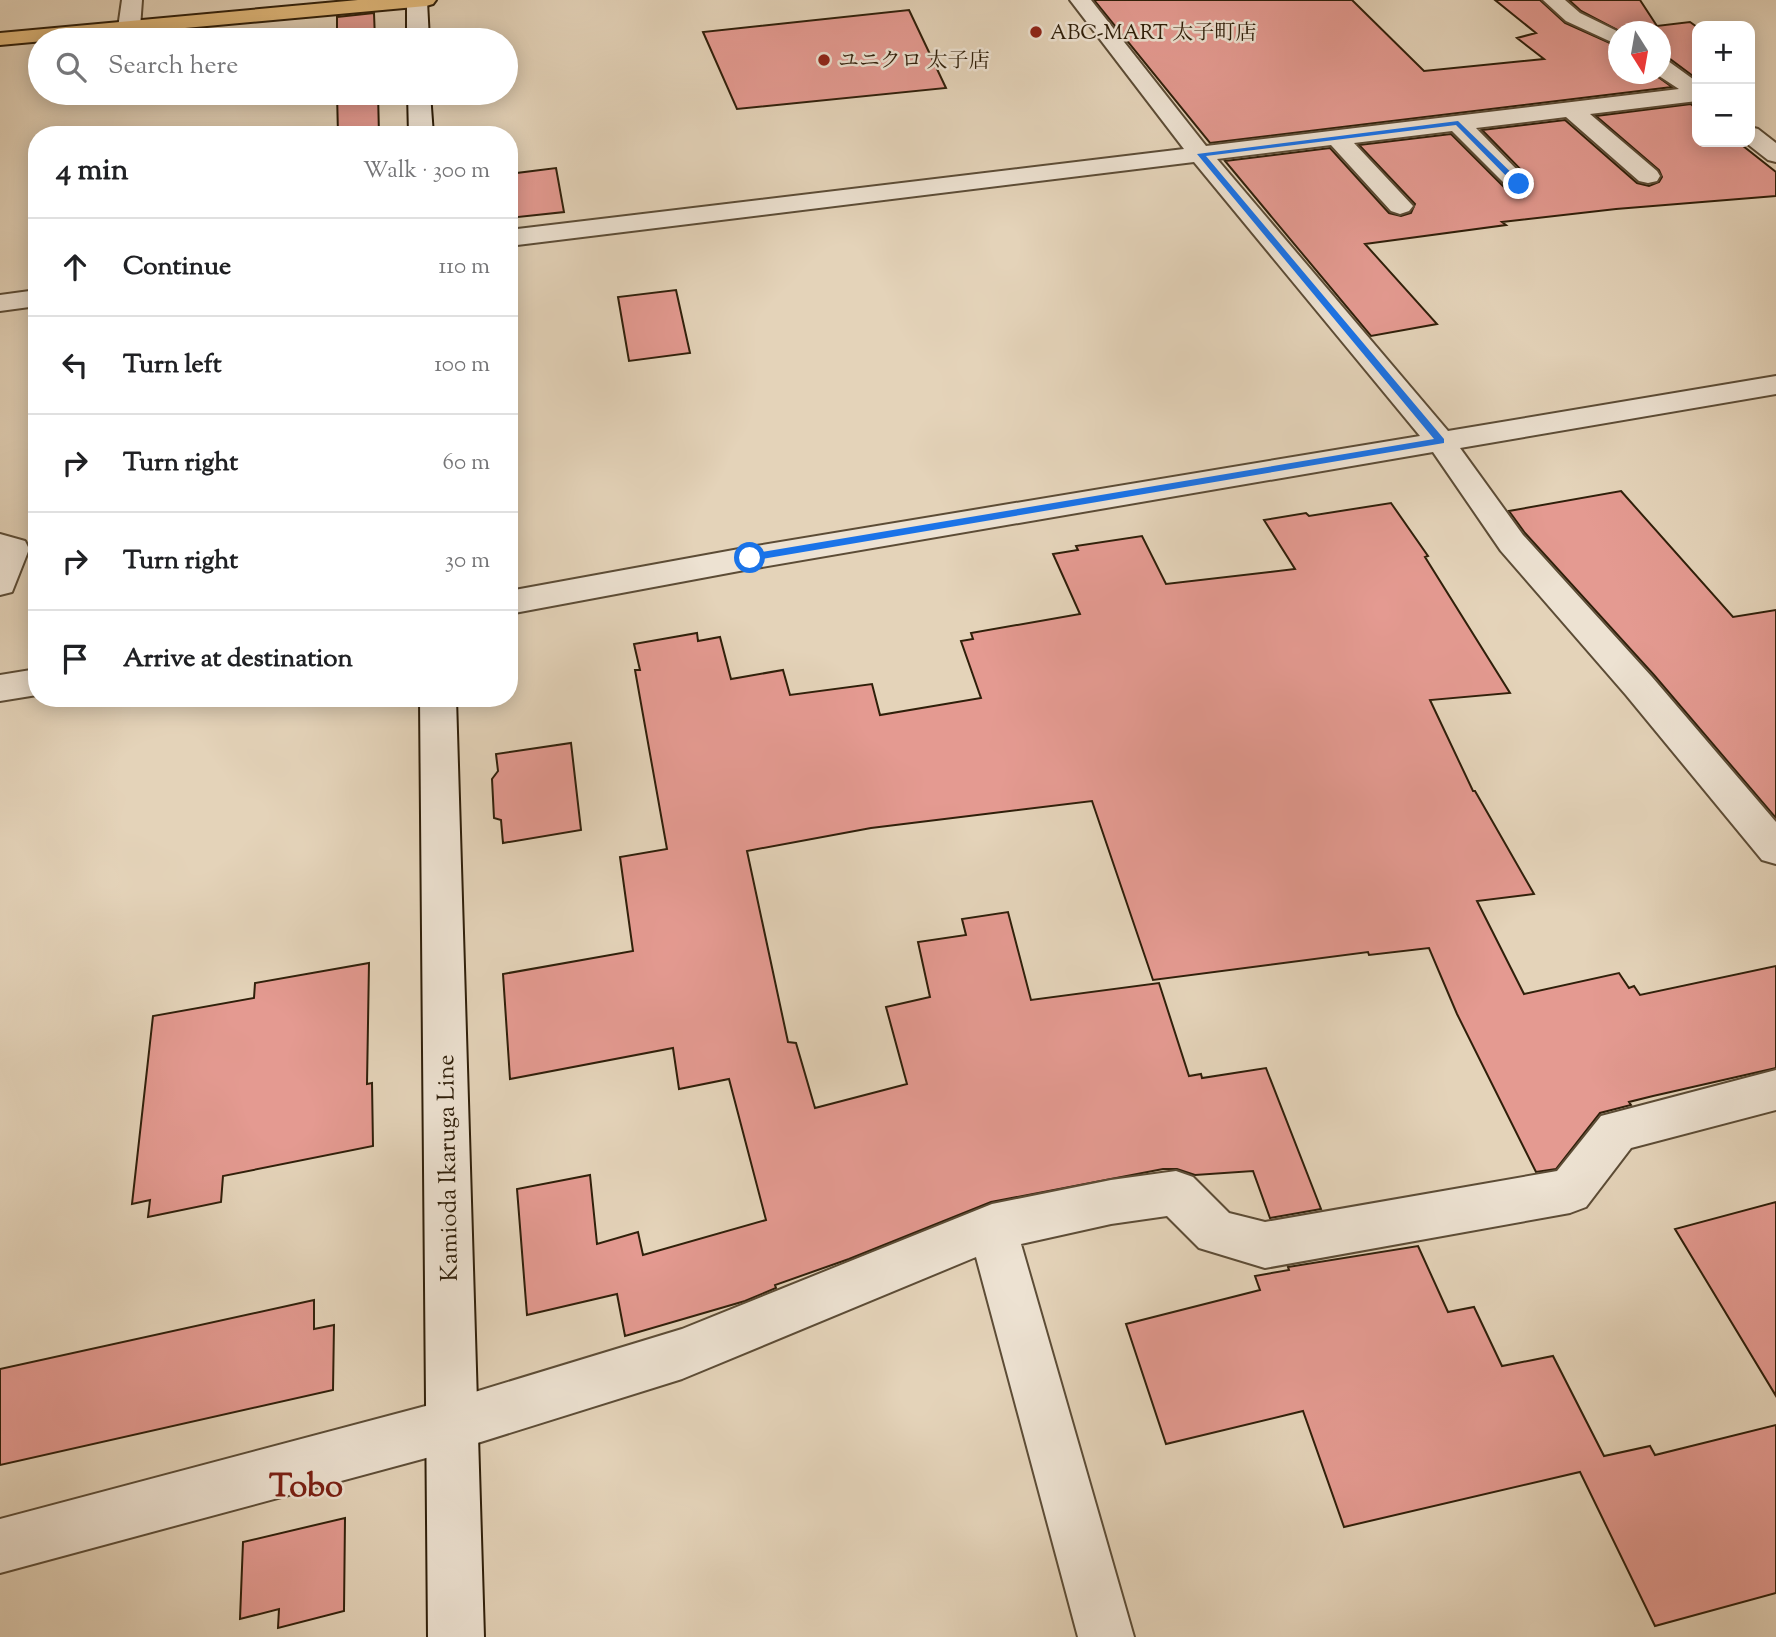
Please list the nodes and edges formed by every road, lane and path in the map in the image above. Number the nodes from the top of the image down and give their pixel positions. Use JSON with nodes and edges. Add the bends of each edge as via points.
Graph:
{"nodes":[{"id":1,"x":132,"y":0,"type":"edge"},
{"id":2,"x":426,"y":0,"type":"edge"},
{"id":3,"x":1080,"y":0,"type":"edge"},
{"id":4,"x":1553,"y":0,"type":"edge"},
{"id":5,"x":416,"y":1,"type":"edge"},
{"id":6,"x":129,"y":27,"type":"junction"},
{"id":7,"x":118,"y":28,"type":"edge"},
{"id":8,"x":417,"y":28,"type":"edge"},
{"id":9,"x":1608,"y":33,"type":"edge"},
{"id":10,"x":28,"y":36,"type":"edge"},
{"id":11,"x":0,"y":39,"type":"edge"},
{"id":12,"x":1671,"y":74,"type":"edge"},
{"id":13,"x":1692,"y":89,"type":"edge"},
{"id":14,"x":1692,"y":94,"type":"edge"},
{"id":15,"x":420,"y":105,"type":"edge"},
{"id":16,"x":1571,"y":109,"type":"junction"},
{"id":17,"x":1458,"y":123,"type":"junction"},
{"id":18,"x":421,"y":126,"type":"edge"},
{"id":19,"x":1337,"y":138,"type":"junction"},
{"id":20,"x":1755,"y":138,"type":"edge"},
{"id":21,"x":1200,"y":154,"type":"junction"},
{"id":22,"x":1776,"y":155,"type":"edge"},
{"id":23,"x":1648,"y":176,"type":"dead end"},
{"id":24,"x":1519,"y":184,"type":"dead end"},
{"id":25,"x":1401,"y":206,"type":"dead end"},
{"id":26,"x":518,"y":237,"type":"edge"},
{"id":27,"x":28,"y":299,"type":"edge"},
{"id":28,"x":0,"y":303,"type":"edge"},
{"id":29,"x":1776,"y":385,"type":"edge"},
{"id":30,"x":1440,"y":441,"type":"junction"},
{"id":31,"x":0,"y":545,"type":"edge"},
{"id":32,"x":0,"y":584,"type":"edge"},
{"id":33,"x":518,"y":601,"type":"edge"},
{"id":34,"x":28,"y":683,"type":"edge"},
{"id":35,"x":0,"y":688,"type":"edge"},
{"id":36,"x":438,"y":707,"type":"edge"},
{"id":37,"x":1776,"y":849,"type":"edge"},
{"id":38,"x":1776,"y":1090,"type":"edge"},
{"id":39,"x":992,"y":1227,"type":"junction"},
{"id":40,"x":452,"y":1425,"type":"junction"},
{"id":41,"x":0,"y":1546,"type":"edge"},
{"id":42,"x":456,"y":1637,"type":"edge"},
{"id":43,"x":1106,"y":1637,"type":"edge"}],
"edges":[{"from":1,"to":6,"type":"street"},
{"from":2,"to":5,"type":"highway"},
{"from":3,"to":21,"type":"street"},
{"from":4,"to":9,"type":"street","via":[[1573,17]]},
{"from":5,"to":6,"type":"highway"},
{"from":5,"to":8,"type":"street"},
{"from":6,"to":7,"type":"highway"},
{"from":10,"to":11,"type":"highway"},
{"from":12,"to":13,"type":"street"},
{"from":14,"to":16,"type":"street"},
{"from":15,"to":18,"type":"street"},
{"from":16,"to":17,"type":"street"},
{"from":16,"to":23,"type":"street"},
{"from":17,"to":19,"type":"street"},
{"from":17,"to":24,"type":"street"},
{"from":19,"to":21,"type":"street"},
{"from":19,"to":25,"type":"street"},
{"from":20,"to":22,"type":"street"},
{"from":21,"to":26,"type":"street"},
{"from":21,"to":30,"type":"street"},
{"from":27,"to":28,"type":"street"},
{"from":29,"to":30,"type":"street"},
{"from":30,"to":33,"type":"street"},
{"from":30,"to":37,"type":"street","via":[[1512,543]]},
{"from":31,"to":32,"type":"street","via":[[13,549]]},
{"from":34,"to":35,"type":"street"},
{"from":36,"to":40,"type":"street","name":"Kamioda Ikaruga Line"},
{"from":38,"to":39,"type":"street","via":[[1617,1131],[1570,1191],[1265,1245],[1216,1232],[1176,1193]]},
{"from":39,"to":40,"type":"street","via":[[682,1354]]},
{"from":39,"to":43,"type":"street"},
{"from":40,"to":41,"type":"street"},
{"from":40,"to":42,"type":"street","name":"Kamioda Ikaruga Line"}]}
